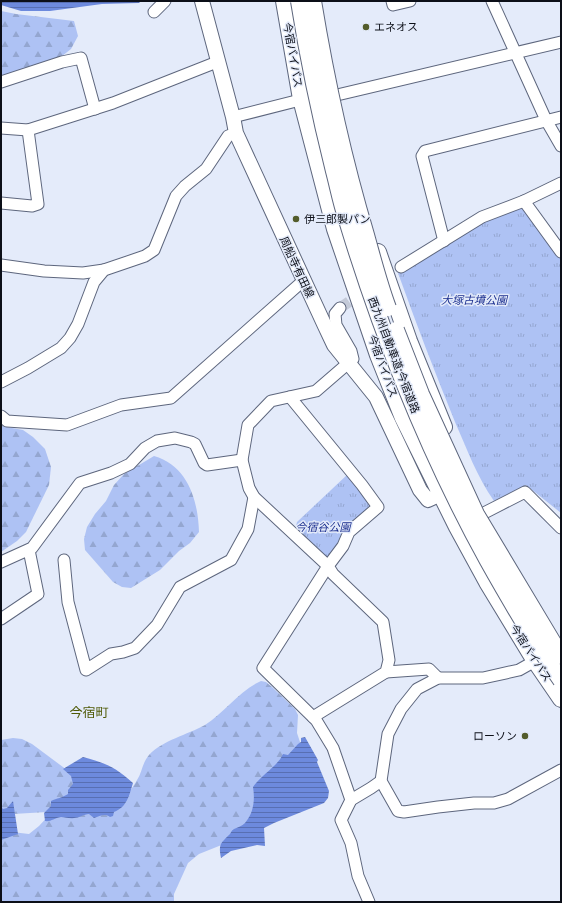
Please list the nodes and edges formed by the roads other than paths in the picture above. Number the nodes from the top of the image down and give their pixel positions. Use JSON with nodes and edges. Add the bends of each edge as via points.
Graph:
{"nodes":[{"id":1,"x":165,"y":1,"type":"edge"},
{"id":2,"x":202,"y":1,"type":"edge"},
{"id":3,"x":284,"y":1,"type":"edge"},
{"id":4,"x":299,"y":1,"type":"edge"},
{"id":5,"x":313,"y":1,"type":"edge"},
{"id":6,"x":321,"y":1,"type":"edge"},
{"id":7,"x":392,"y":1,"type":"edge"},
{"id":8,"x":410,"y":1,"type":"edge"},
{"id":9,"x":492,"y":1,"type":"edge"},
{"id":10,"x":154,"y":12,"type":"dead end"},
{"id":11,"x":561,"y":42,"type":"edge"},
{"id":12,"x":516,"y":52,"type":"junction"},
{"id":13,"x":217,"y":62,"type":"junction"},
{"id":14,"x":1,"y":82,"type":"edge"},
{"id":15,"x":337,"y":94,"type":"junction"},
{"id":16,"x":301,"y":99,"type":"junction"},
{"id":17,"x":95,"y":109,"type":"junction"},
{"id":18,"x":233,"y":117,"type":"junction"},
{"id":19,"x":561,"y":117,"type":"edge"},
{"id":20,"x":546,"y":120,"type":"junction"},
{"id":21,"x":1,"y":128,"type":"edge"},
{"id":22,"x":28,"y":130,"type":"junction"},
{"id":23,"x":236,"y":132,"type":"junction"},
{"id":24,"x":561,"y":146,"type":"edge"},
{"id":25,"x":561,"y":183,"type":"edge"},
{"id":26,"x":524,"y":201,"type":"junction"},
{"id":27,"x":1,"y":203,"type":"edge"},
{"id":28,"x":444,"y":241,"type":"junction"},
{"id":29,"x":561,"y":252,"type":"edge"},
{"id":30,"x":1,"y":265,"type":"edge"},
{"id":31,"x":401,"y":267,"type":"dead end"},
{"id":32,"x":104,"y":270,"type":"junction"},
{"id":33,"x":303,"y":281,"type":"junction"},
{"id":34,"x":340,"y":308,"type":"tunnel mouth"},
{"id":35,"x":348,"y":364,"type":"junction"},
{"id":36,"x":1,"y":382,"type":"edge"},
{"id":37,"x":290,"y":397,"type":"junction"},
{"id":38,"x":4,"y":418,"type":"edge"},
{"id":39,"x":242,"y":460,"type":"junction"},
{"id":40,"x":441,"y":494,"type":"junction"},
{"id":41,"x":254,"y":497,"type":"junction"},
{"id":42,"x":484,"y":513,"type":"junction"},
{"id":43,"x":561,"y":528,"type":"edge"},
{"id":44,"x":29,"y":550,"type":"junction"},
{"id":45,"x":64,"y":560,"type":"dead end"},
{"id":46,"x":1,"y":562,"type":"edge"},
{"id":47,"x":328,"y":566,"type":"junction"},
{"id":48,"x":1,"y":619,"type":"edge"},
{"id":49,"x":561,"y":645,"type":"edge"},
{"id":50,"x":561,"y":656,"type":"edge"},
{"id":51,"x":535,"y":661,"type":"junction"},
{"id":52,"x":386,"y":672,"type":"junction"},
{"id":53,"x":438,"y":678,"type":"junction"},
{"id":54,"x":561,"y":680,"type":"edge"},
{"id":55,"x":561,"y":699,"type":"edge"},
{"id":56,"x":313,"y":717,"type":"junction"},
{"id":57,"x":561,"y":770,"type":"edge"},
{"id":58,"x":381,"y":781,"type":"junction"},
{"id":59,"x":351,"y":800,"type":"junction"},
{"id":60,"x":369,"y":902,"type":"edge"}],
"edges":[{"from":1,"to":10,"type":"street"},
{"from":2,"to":13,"type":"main road","name":"周船寺有田線"},
{"from":3,"to":16,"type":"highway","name":"今宿バイパス"},
{"from":4,"to":54,"type":"highway","name":"西九州自動車道;今宿道路","bridge":true,"via":[[323,128],[345,216],[409,398],[465,519],[510,600]]},
{"from":5,"to":50,"type":"highway","name":"西九州自動車道;今宿道路","bridge":true,"via":[[334,114],[358,208],[400,342],[476,514]]},
{"from":6,"to":15,"type":"highway"},
{"from":7,"to":8,"type":"street","via":[[393,5]]},
{"from":9,"to":12,"type":"street"},
{"from":11,"to":12,"type":"street"},
{"from":12,"to":15,"type":"street"},
{"from":12,"to":20,"type":"street"},
{"from":13,"to":17,"type":"street"},
{"from":13,"to":18,"type":"main road","name":"周船寺有田線"},
{"from":14,"to":17,"type":"street","via":[[81,58]]},
{"from":15,"to":16,"type":"street"},
{"from":15,"to":42,"type":"highway","via":[[382,264],[409,341],[448,436]]},
{"from":16,"to":18,"type":"street"},
{"from":16,"to":40,"type":"highway","name":"今宿バイパス","via":[[335,229],[378,355],[403,418]]},
{"from":17,"to":22,"type":"street"},
{"from":18,"to":23,"type":"main road","name":"周船寺有田線"},
{"from":19,"to":20,"type":"street"},
{"from":20,"to":24,"type":"street"},
{"from":20,"to":28,"type":"street","via":[[425,151],[422,156]]},
{"from":21,"to":22,"type":"street"},
{"from":22,"to":27,"type":"street","via":[[38,204],[32,206]]},
{"from":23,"to":32,"type":"street","via":[[228,136],[206,169],[176,196],[154,250],[145,256]]},
{"from":23,"to":33,"type":"main road","name":"周船寺有田線"},
{"from":25,"to":26,"type":"street"},
{"from":26,"to":28,"type":"street","via":[[482,217]]},
{"from":26,"to":29,"type":"street"},
{"from":28,"to":31,"type":"street"},
{"from":30,"to":32,"type":"street","via":[[83,273]]},
{"from":32,"to":36,"type":"street","via":[[94,282],[78,324],[61,348]]},
{"from":33,"to":35,"type":"main road","name":"周船寺有田線","via":[[334,345]]},
{"from":33,"to":38,"type":"street","via":[[171,398],[121,405],[67,425]]},
{"from":34,"to":35,"type":"street","via":[[335,314],[336,325],[351,351],[353,359]]},
{"from":35,"to":37,"type":"street","via":[[316,391]]},
{"from":35,"to":40,"type":"main road","name":"周船寺有田線","via":[[376,397],[420,490],[428,500]]},
{"from":37,"to":39,"type":"street","via":[[271,401],[248,424]]},
{"from":37,"to":47,"type":"street","via":[[378,507],[349,532],[343,546]]},
{"from":39,"to":41,"type":"street"},
{"from":39,"to":44,"type":"street","via":[[207,465],[195,444],[191,442],[175,438],[157,441],[145,448],[130,464],[80,483]]},
{"from":40,"to":51,"type":"highway","name":"今宿バイパス","via":[[487,582]]},
{"from":41,"to":45,"type":"street","via":[[248,529],[230,560],[180,588],[157,625],[135,648],[111,654],[86,670],[68,602]]},
{"from":41,"to":47,"type":"street"},
{"from":42,"to":43,"type":"street","via":[[525,492]]},
{"from":42,"to":49,"type":"highway","via":[[519,578]]},
{"from":44,"to":46,"type":"street"},
{"from":44,"to":48,"type":"street","via":[[38,594]]},
{"from":47,"to":52,"type":"street","via":[[333,574],[383,622],[389,660]]},
{"from":47,"to":56,"type":"street","via":[[263,668]]},
{"from":51,"to":53,"type":"street","via":[[519,670],[483,678]]},
{"from":51,"to":55,"type":"highway","name":"今宿バイパス"},
{"from":52,"to":53,"type":"street","via":[[429,669]]},
{"from":52,"to":56,"type":"street"},
{"from":53,"to":58,"type":"street","via":[[417,689],[401,709],[388,734]]},
{"from":56,"to":59,"type":"street","via":[[333,748]]},
{"from":57,"to":58,"type":"street","via":[[508,800],[404,812],[398,811]]},
{"from":58,"to":59,"type":"street"},
{"from":59,"to":60,"type":"street","via":[[341,820],[351,843],[358,876]]}]}
